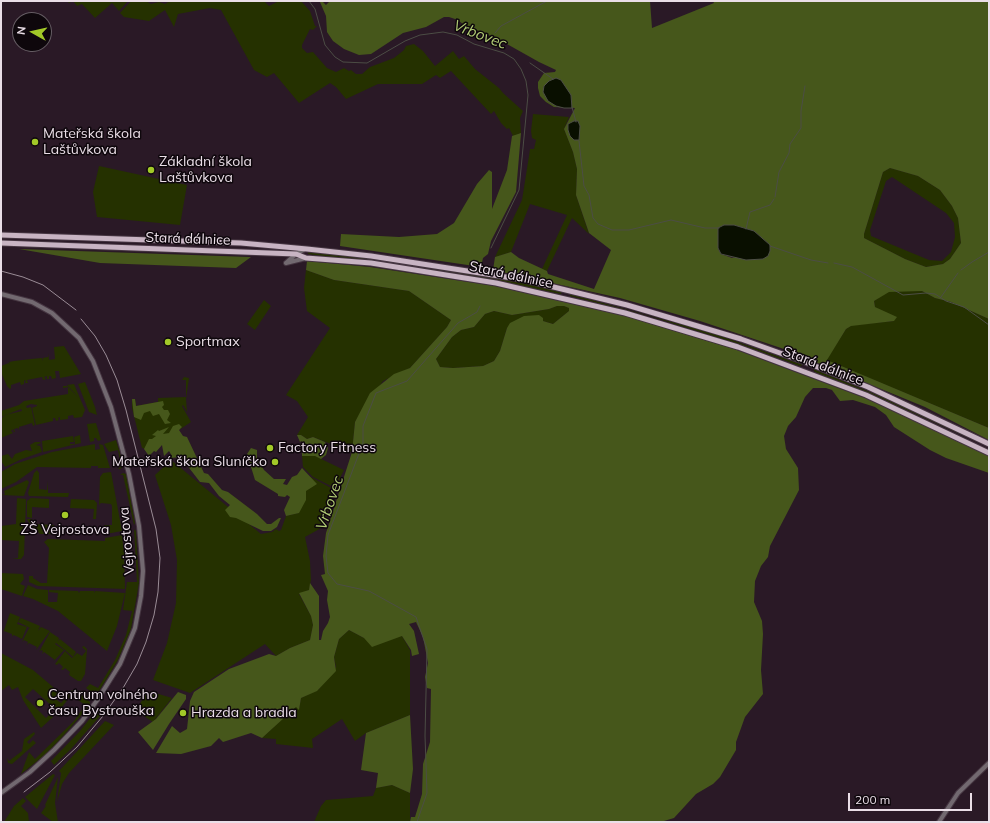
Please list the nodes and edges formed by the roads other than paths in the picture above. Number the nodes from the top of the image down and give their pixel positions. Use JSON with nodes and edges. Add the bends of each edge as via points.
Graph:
{"nodes":[{"id":1,"x":1,"y":235,"type":"edge"},
{"id":2,"x":8,"y":235,"type":"junction"},
{"id":3,"x":1,"y":243,"type":"edge"},
{"id":4,"x":8,"y":243,"type":"junction"},
{"id":5,"x":308,"y":249,"type":"junction"},
{"id":6,"x":296,"y":254,"type":"junction"},
{"id":7,"x":306,"y":258,"type":"junction"},
{"id":8,"x":1,"y":294,"type":"edge"},
{"id":9,"x":989,"y":444,"type":"edge"},
{"id":10,"x":989,"y":453,"type":"edge"},
{"id":11,"x":989,"y":762,"type":"edge"},
{"id":12,"x":1,"y":793,"type":"edge"},
{"id":13,"x":939,"y":822,"type":"edge"}],
"edges":[{"from":1,"to":2,"type":"main road","name":"Stará dálnice"},
{"from":2,"to":4,"type":"main road"},
{"from":2,"to":5,"type":"main road","name":"Stará dálnice"},
{"from":3,"to":4,"type":"main road","name":"Stará dálnice"},
{"from":4,"to":6,"type":"main road","name":"Stará dálnice"},
{"from":5,"to":6,"type":"street"},
{"from":5,"to":9,"type":"main road","name":"Stará dálnice","via":[[497,275],[627,305],[741,339],[805,362],[868,387]]},
{"from":6,"to":7,"type":"main road","name":"Stará dálnice"},
{"from":6,"to":7,"type":"street","via":[[286,263]]},
{"from":7,"to":10,"type":"main road","name":"Stará dálnice","via":[[371,264],[474,279],[632,315],[738,347],[802,370],[872,398]]},
{"from":8,"to":12,"type":"street","name":"Vejrostova","via":[[32,302],[52,313],[79,338],[93,361],[112,409],[129,474],[139,526],[142,571],[141,596],[135,628],[113,676],[82,721],[30,772]]},
{"from":11,"to":13,"type":"street","via":[[958,793]]}]}
